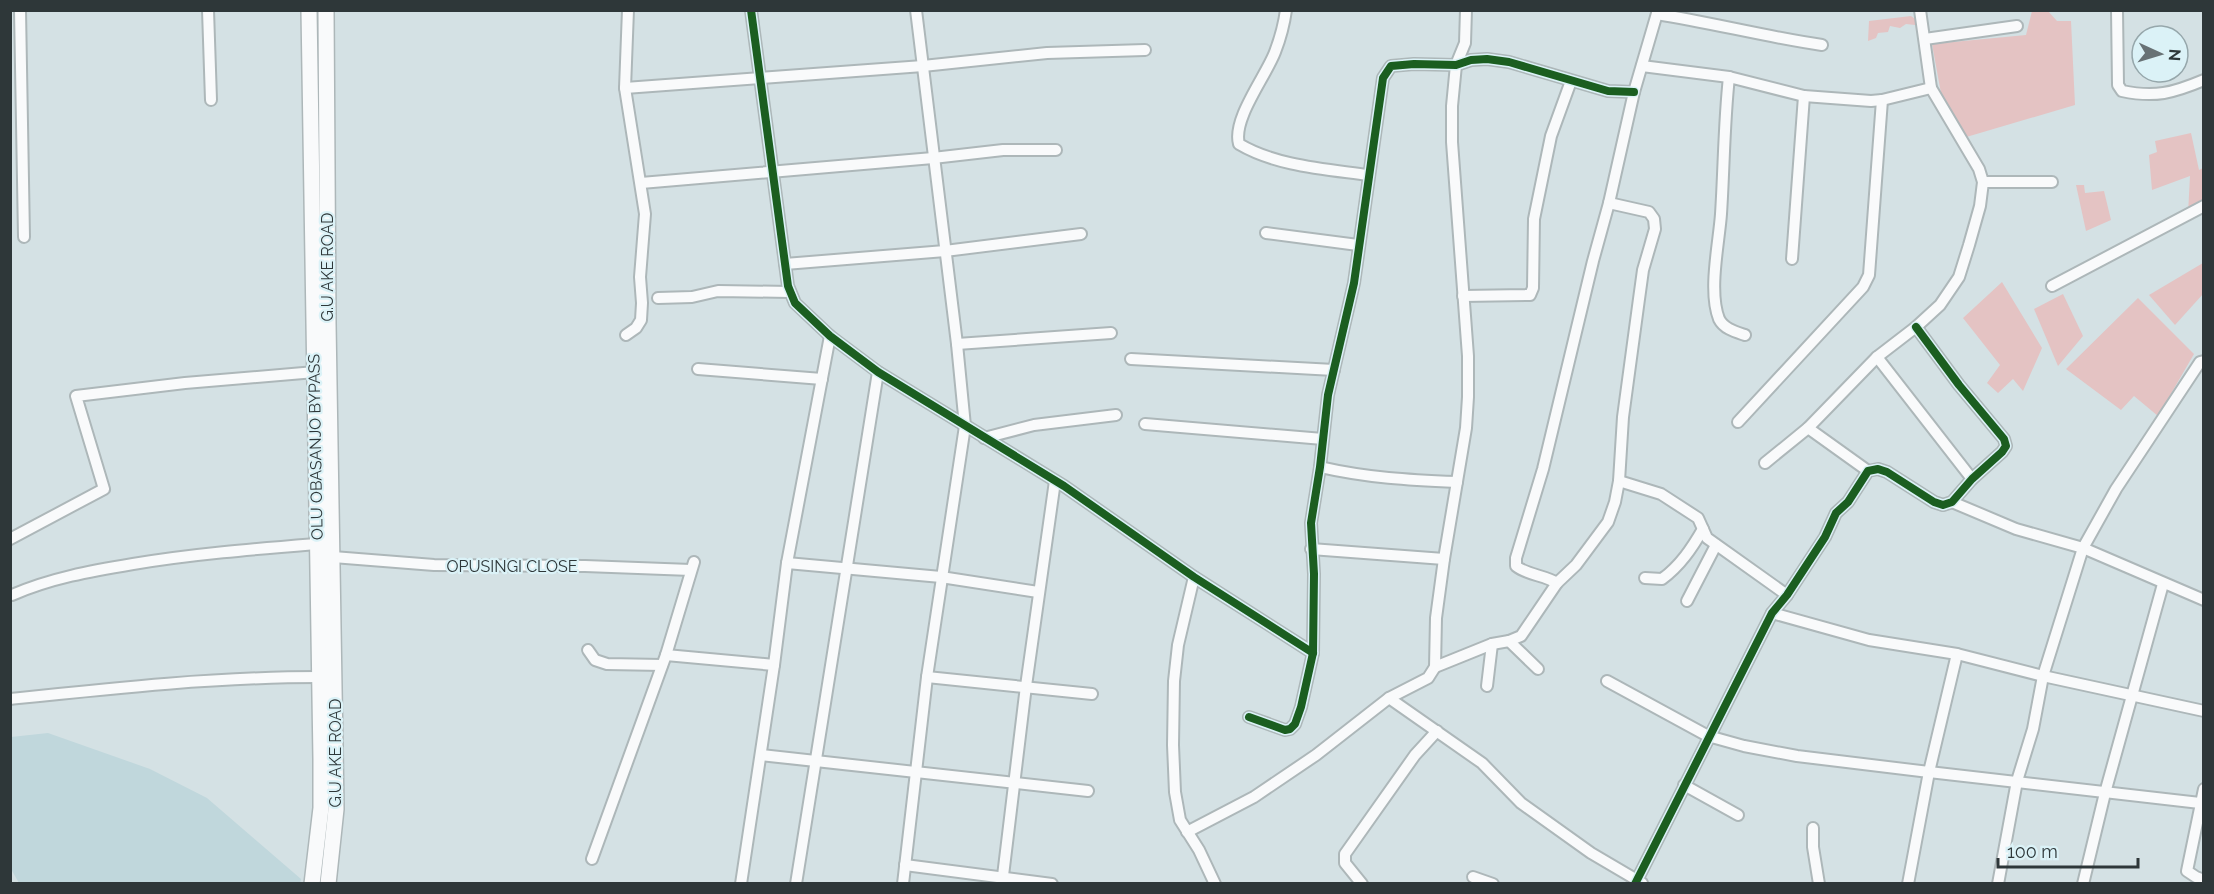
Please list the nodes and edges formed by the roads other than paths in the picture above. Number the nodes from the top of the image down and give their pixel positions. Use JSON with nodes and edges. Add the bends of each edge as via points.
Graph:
{"nodes":[{"id":1,"x":21,"y":10,"type":"edge"},
{"id":2,"x":208,"y":10,"type":"edge"},
{"id":3,"x":309,"y":10,"type":"edge"},
{"id":4,"x":326,"y":10,"type":"edge"},
{"id":5,"x":627,"y":10,"type":"edge"},
{"id":6,"x":751,"y":10,"type":"edge"},
{"id":7,"x":916,"y":10,"type":"edge"},
{"id":8,"x":1286,"y":10,"type":"edge"},
{"id":9,"x":1466,"y":10,"type":"edge"},
{"id":10,"x":1920,"y":10,"type":"edge"},
{"id":11,"x":2117,"y":10,"type":"edge"},
{"id":12,"x":1658,"y":12,"type":"edge"},
{"id":13,"x":2017,"y":26,"type":"dead end"},
{"id":14,"x":1925,"y":39,"type":"junction"},
{"id":15,"x":1822,"y":45,"type":"dead end"},
{"id":16,"x":1145,"y":50,"type":"dead end"},
{"id":17,"x":1456,"y":65,"type":"junction"},
{"id":18,"x":923,"y":66,"type":"junction"},
{"id":19,"x":1642,"y":66,"type":"junction"},
{"id":20,"x":1729,"y":77,"type":"junction"},
{"id":21,"x":761,"y":78,"type":"junction"},
{"id":22,"x":2204,"y":80,"type":"edge"},
{"id":23,"x":1571,"y":81,"type":"junction"},
{"id":24,"x":625,"y":88,"type":"junction"},
{"id":25,"x":1931,"y":88,"type":"junction"},
{"id":26,"x":1634,"y":93,"type":"junction"},
{"id":27,"x":1804,"y":96,"type":"junction"},
{"id":28,"x":211,"y":100,"type":"dead end"},
{"id":29,"x":1882,"y":100,"type":"junction"},
{"id":30,"x":1056,"y":150,"type":"dead end"},
{"id":31,"x":933,"y":158,"type":"junction"},
{"id":32,"x":772,"y":172,"type":"junction"},
{"id":33,"x":1368,"y":175,"type":"junction"},
{"id":34,"x":1983,"y":182,"type":"junction"},
{"id":35,"x":2052,"y":182,"type":"dead end"},
{"id":36,"x":641,"y":183,"type":"junction"},
{"id":37,"x":1609,"y":203,"type":"junction"},
{"id":38,"x":2204,"y":206,"type":"edge"},
{"id":39,"x":1266,"y":233,"type":"dead end"},
{"id":40,"x":1081,"y":234,"type":"dead end"},
{"id":41,"x":24,"y":237,"type":"dead end"},
{"id":42,"x":1358,"y":245,"type":"junction"},
{"id":43,"x":945,"y":251,"type":"junction"},
{"id":44,"x":1792,"y":259,"type":"dead end"},
{"id":45,"x":785,"y":264,"type":"junction"},
{"id":46,"x":2052,"y":286,"type":"dead end"},
{"id":47,"x":790,"y":292,"type":"junction"},
{"id":48,"x":1463,"y":296,"type":"junction"},
{"id":49,"x":658,"y":298,"type":"dead end"},
{"id":50,"x":1916,"y":327,"type":"junction"},
{"id":51,"x":1111,"y":333,"type":"dead end"},
{"id":52,"x":626,"y":335,"type":"dead end"},
{"id":53,"x":1745,"y":335,"type":"dead end"},
{"id":54,"x":830,"y":336,"type":"junction"},
{"id":55,"x":957,"y":344,"type":"junction"},
{"id":56,"x":1877,"y":357,"type":"junction"},
{"id":57,"x":1131,"y":359,"type":"dead end"},
{"id":58,"x":2204,"y":361,"type":"edge"},
{"id":59,"x":698,"y":369,"type":"dead end"},
{"id":60,"x":1334,"y":370,"type":"junction"},
{"id":61,"x":315,"y":372,"type":"junction"},
{"id":62,"x":878,"y":372,"type":"junction"},
{"id":63,"x":822,"y":379,"type":"junction"},
{"id":64,"x":1116,"y":415,"type":"dead end"},
{"id":65,"x":1738,"y":422,"type":"dead end"},
{"id":66,"x":1145,"y":424,"type":"dead end"},
{"id":67,"x":965,"y":426,"type":"junction"},
{"id":68,"x":1808,"y":428,"type":"junction"},
{"id":69,"x":984,"y":438,"type":"junction"},
{"id":70,"x":1323,"y":439,"type":"junction"},
{"id":71,"x":1765,"y":464,"type":"dead end"},
{"id":72,"x":1320,"y":467,"type":"junction"},
{"id":73,"x":1868,"y":471,"type":"junction"},
{"id":74,"x":1972,"y":480,"type":"junction"},
{"id":75,"x":1055,"y":481,"type":"junction"},
{"id":76,"x":1619,"y":481,"type":"junction"},
{"id":77,"x":1457,"y":482,"type":"junction"},
{"id":78,"x":1952,"y":502,"type":"junction"},
{"id":79,"x":1703,"y":529,"type":"junction"},
{"id":80,"x":10,"y":539,"type":"edge"},
{"id":81,"x":316,"y":544,"type":"junction"},
{"id":82,"x":1716,"y":545,"type":"junction"},
{"id":83,"x":2083,"y":548,"type":"junction"},
{"id":84,"x":1311,"y":549,"type":"junction"},
{"id":85,"x":333,"y":556,"type":"junction"},
{"id":86,"x":1444,"y":559,"type":"junction"},
{"id":87,"x":787,"y":563,"type":"junction"},
{"id":88,"x":846,"y":567,"type":"junction"},
{"id":89,"x":941,"y":577,"type":"junction"},
{"id":90,"x":1194,"y":577,"type":"junction"},
{"id":91,"x":1645,"y":578,"type":"dead end"},
{"id":92,"x":1557,"y":583,"type":"junction"},
{"id":93,"x":2163,"y":584,"type":"junction"},
{"id":94,"x":1038,"y":592,"type":"junction"},
{"id":95,"x":12,"y":595,"type":"dead end"},
{"id":96,"x":1787,"y":595,"type":"junction"},
{"id":97,"x":2204,"y":600,"type":"edge"},
{"id":98,"x":1687,"y":601,"type":"dead end"},
{"id":99,"x":1772,"y":613,"type":"junction"},
{"id":100,"x":1509,"y":642,"type":"junction"},
{"id":101,"x":1492,"y":644,"type":"junction"},
{"id":102,"x":588,"y":650,"type":"dead end"},
{"id":103,"x":1313,"y":653,"type":"junction"},
{"id":104,"x":1957,"y":654,"type":"junction"},
{"id":105,"x":664,"y":660,"type":"junction"},
{"id":106,"x":774,"y":665,"type":"junction"},
{"id":107,"x":1435,"y":667,"type":"junction"},
{"id":108,"x":1538,"y":669,"type":"dead end"},
{"id":109,"x":320,"y":676,"type":"junction"},
{"id":110,"x":2043,"y":676,"type":"junction"},
{"id":111,"x":927,"y":677,"type":"junction"},
{"id":112,"x":1606,"y":681,"type":"dead end"},
{"id":113,"x":1026,"y":686,"type":"junction"},
{"id":114,"x":1487,"y":686,"type":"dead end"},
{"id":115,"x":1092,"y":694,"type":"dead end"},
{"id":116,"x":2133,"y":695,"type":"junction"},
{"id":117,"x":1389,"y":698,"type":"junction"},
{"id":118,"x":10,"y":699,"type":"edge"},
{"id":119,"x":2204,"y":711,"type":"edge"},
{"id":120,"x":1249,"y":717,"type":"dead end"},
{"id":121,"x":1437,"y":731,"type":"junction"},
{"id":122,"x":1708,"y":736,"type":"junction"},
{"id":123,"x":761,"y":755,"type":"junction"},
{"id":124,"x":815,"y":761,"type":"junction"},
{"id":125,"x":916,"y":771,"type":"junction"},
{"id":126,"x":1929,"y":772,"type":"junction"},
{"id":127,"x":1015,"y":782,"type":"junction"},
{"id":128,"x":2017,"y":782,"type":"junction"},
{"id":129,"x":1684,"y":785,"type":"junction"},
{"id":130,"x":2204,"y":789,"type":"edge"},
{"id":131,"x":1088,"y":791,"type":"dead end"},
{"id":132,"x":2105,"y":793,"type":"junction"},
{"id":133,"x":2200,"y":803,"type":"junction"},
{"id":134,"x":1738,"y":815,"type":"dead end"},
{"id":135,"x":1813,"y":828,"type":"dead end"},
{"id":136,"x":1187,"y":832,"type":"junction"},
{"id":137,"x":2192,"y":845,"type":"junction"},
{"id":138,"x":2204,"y":848,"type":"edge"},
{"id":139,"x":592,"y":859,"type":"dead end"},
{"id":140,"x":905,"y":865,"type":"junction"},
{"id":141,"x":1473,"y":877,"type":"dead end"},
{"id":142,"x":1002,"y":880,"type":"edge"},
{"id":143,"x":2204,"y":880,"type":"edge"},
{"id":144,"x":1639,"y":882,"type":"edge"},
{"id":145,"x":312,"y":884,"type":"edge"},
{"id":146,"x":328,"y":884,"type":"edge"},
{"id":147,"x":741,"y":884,"type":"edge"},
{"id":148,"x":796,"y":884,"type":"edge"},
{"id":149,"x":903,"y":884,"type":"edge"},
{"id":150,"x":1052,"y":884,"type":"edge"},
{"id":151,"x":1215,"y":884,"type":"edge"},
{"id":152,"x":1362,"y":884,"type":"edge"},
{"id":153,"x":1493,"y":884,"type":"edge"},
{"id":154,"x":1819,"y":884,"type":"edge"},
{"id":155,"x":1908,"y":884,"type":"edge"},
{"id":156,"x":1998,"y":884,"type":"edge"},
{"id":157,"x":2083,"y":884,"type":"edge"}],
"edges":[{"from":1,"to":41,"type":"street"},
{"from":2,"to":28,"type":"street"},
{"from":3,"to":61,"type":"main road","name":"OLU OBASANJO BYPASS"},
{"from":4,"to":85,"type":"main road","name":"G.U AKE ROAD"},
{"from":5,"to":24,"type":"street"},
{"from":6,"to":21,"type":"street"},
{"from":7,"to":18,"type":"street"},
{"from":8,"to":33,"type":"street","via":[[1274,54],[1251,96],[1237,136],[1239,144],[1282,161]]},
{"from":9,"to":17,"type":"street","via":[[1464,44]]},
{"from":10,"to":14,"type":"street"},
{"from":11,"to":22,"type":"street","via":[[2118,85],[2122,91],[2166,94]]},
{"from":12,"to":15,"type":"street"},
{"from":12,"to":19,"type":"street"},
{"from":13,"to":14,"type":"street"},
{"from":14,"to":25,"type":"street"},
{"from":16,"to":18,"type":"street","via":[[1047,53]]},
{"from":17,"to":23,"type":"street","via":[[1487,59]]},
{"from":17,"to":33,"type":"street","via":[[1391,66],[1383,78]]},
{"from":17,"to":48,"type":"street","via":[[1452,142]]},
{"from":18,"to":21,"type":"street"},
{"from":18,"to":31,"type":"street"},
{"from":19,"to":20,"type":"street"},
{"from":19,"to":26,"type":"street"},
{"from":20,"to":27,"type":"street"},
{"from":20,"to":53,"type":"street","via":[[1716,295],[1720,320],[1730,330]]},
{"from":21,"to":24,"type":"street"},
{"from":21,"to":32,"type":"street"},
{"from":23,"to":26,"type":"street"},
{"from":23,"to":48,"type":"street","via":[[1551,136],[1534,219],[1530,295]]},
{"from":24,"to":36,"type":"street"},
{"from":25,"to":29,"type":"street"},
{"from":25,"to":34,"type":"street"},
{"from":26,"to":37,"type":"street"},
{"from":27,"to":29,"type":"street"},
{"from":27,"to":44,"type":"street"},
{"from":29,"to":65,"type":"street","via":[[1869,275]]},
{"from":30,"to":31,"type":"street","via":[[1003,150]]},
{"from":31,"to":32,"type":"street"},
{"from":31,"to":43,"type":"street"},
{"from":32,"to":36,"type":"street"},
{"from":32,"to":45,"type":"street"},
{"from":33,"to":42,"type":"street"},
{"from":34,"to":35,"type":"street"},
{"from":34,"to":50,"type":"street","via":[[1959,277],[1940,305]]},
{"from":36,"to":52,"type":"street","via":[[645,214],[641,320]]},
{"from":37,"to":76,"type":"street","via":[[1649,212],[1655,230],[1640,289]]},
{"from":37,"to":92,"type":"street","via":[[1543,470],[1516,558],[1516,566],[1521,570]]},
{"from":38,"to":46,"type":"street"},
{"from":39,"to":42,"type":"street"},
{"from":40,"to":43,"type":"street"},
{"from":42,"to":60,"type":"street","via":[[1354,283]]},
{"from":43,"to":45,"type":"street"},
{"from":43,"to":55,"type":"street"},
{"from":45,"to":47,"type":"street"},
{"from":47,"to":49,"type":"street","via":[[718,291]]},
{"from":47,"to":54,"type":"street","via":[[795,303]]},
{"from":48,"to":77,"type":"street","via":[[1468,397]]},
{"from":50,"to":56,"type":"street"},
{"from":50,"to":74,"type":"street","via":[[2004,439],[2006,446],[2002,452]]},
{"from":51,"to":55,"type":"street"},
{"from":54,"to":62,"type":"street"},
{"from":54,"to":63,"type":"street"},
{"from":55,"to":67,"type":"street"},
{"from":56,"to":68,"type":"street"},
{"from":56,"to":74,"type":"street"},
{"from":57,"to":60,"type":"street"},
{"from":58,"to":83,"type":"street","via":[[2180,390]]},
{"from":59,"to":63,"type":"street"},
{"from":60,"to":70,"type":"street"},
{"from":61,"to":80,"type":"street","via":[[76,396],[104,489]]},
{"from":61,"to":81,"type":"main road","name":"OLU OBASANJO BYPASS"},
{"from":62,"to":67,"type":"street"},
{"from":62,"to":88,"type":"street"},
{"from":63,"to":87,"type":"street"},
{"from":64,"to":69,"type":"street","via":[[1034,425]]},
{"from":66,"to":70,"type":"street"},
{"from":67,"to":69,"type":"street"},
{"from":67,"to":89,"type":"street"},
{"from":68,"to":71,"type":"street"},
{"from":68,"to":73,"type":"street"},
{"from":69,"to":75,"type":"street"},
{"from":70,"to":72,"type":"street"},
{"from":72,"to":77,"type":"street","via":[[1380,478]]},
{"from":72,"to":84,"type":"street"},
{"from":73,"to":78,"type":"street","via":[[1887,472],[1934,502]]},
{"from":73,"to":96,"type":"street","via":[[1836,513]]},
{"from":74,"to":78,"type":"street"},
{"from":75,"to":90,"type":"street"},
{"from":75,"to":94,"type":"street"},
{"from":76,"to":79,"type":"street","via":[[1661,494],[1698,518]]},
{"from":76,"to":92,"type":"street","via":[[1608,522],[1576,565]]},
{"from":77,"to":86,"type":"street"},
{"from":78,"to":83,"type":"street","via":[[2016,529]]},
{"from":79,"to":82,"type":"street"},
{"from":79,"to":91,"type":"street","via":[[1670,573],[1662,579]]},
{"from":81,"to":95,"type":"street","via":[[207,553],[85,572],[40,583]]},
{"from":81,"to":109,"type":"main road","name":"OLU OBASANJO BYPASS"},
{"from":82,"to":96,"type":"street"},
{"from":82,"to":98,"type":"street"},
{"from":83,"to":93,"type":"street"},
{"from":83,"to":110,"type":"street"},
{"from":84,"to":86,"type":"street"},
{"from":84,"to":103,"type":"street"},
{"from":85,"to":105,"type":"street","name":"OPUSINGI CLOSE","via":[[434,565],[693,566]]},
{"from":85,"to":146,"type":"main road","name":"G.U AKE ROAD","via":[[336,809]]},
{"from":86,"to":107,"type":"street","via":[[1436,618]]},
{"from":87,"to":88,"type":"street"},
{"from":87,"to":106,"type":"street"},
{"from":88,"to":89,"type":"street"},
{"from":88,"to":124,"type":"street"},
{"from":89,"to":94,"type":"street"},
{"from":89,"to":111,"type":"street"},
{"from":90,"to":103,"type":"street"},
{"from":90,"to":136,"type":"street","via":[[1178,645],[1174,692],[1176,792],[1180,820]]},
{"from":92,"to":100,"type":"street","via":[[1529,627]]},
{"from":93,"to":97,"type":"street"},
{"from":93,"to":116,"type":"street"},
{"from":94,"to":113,"type":"street"},
{"from":96,"to":99,"type":"street"},
{"from":99,"to":104,"type":"street","via":[[1869,640]]},
{"from":99,"to":122,"type":"street"},
{"from":100,"to":101,"type":"street"},
{"from":100,"to":108,"type":"street"},
{"from":101,"to":107,"type":"street"},
{"from":101,"to":114,"type":"street"},
{"from":102,"to":105,"type":"street","via":[[595,660],[607,663]]},
{"from":103,"to":120,"type":"street","via":[[1301,707],[1290,729]]},
{"from":104,"to":110,"type":"street"},
{"from":104,"to":126,"type":"street"},
{"from":105,"to":106,"type":"street"},
{"from":105,"to":139,"type":"street"},
{"from":106,"to":123,"type":"street"},
{"from":107,"to":117,"type":"street","via":[[1428,678]]},
{"from":109,"to":118,"type":"street","via":[[181,682]]},
{"from":109,"to":145,"type":"main road","name":"OLU OBASANJO BYPASS","via":[[321,808]]},
{"from":110,"to":116,"type":"street"},
{"from":110,"to":128,"type":"street"},
{"from":111,"to":113,"type":"street"},
{"from":111,"to":125,"type":"street"},
{"from":112,"to":122,"type":"street"},
{"from":113,"to":115,"type":"street"},
{"from":113,"to":127,"type":"street"},
{"from":116,"to":119,"type":"street"},
{"from":116,"to":132,"type":"street"},
{"from":117,"to":121,"type":"street"},
{"from":117,"to":136,"type":"street","via":[[1254,797]]},
{"from":121,"to":144,"type":"street","via":[[1482,762],[1521,803]]},
{"from":121,"to":152,"type":"street","via":[[1415,755],[1345,854],[1345,863]]},
{"from":122,"to":126,"type":"street","via":[[1797,756]]},
{"from":122,"to":129,"type":"street"},
{"from":123,"to":124,"type":"street"},
{"from":123,"to":147,"type":"street"},
{"from":124,"to":125,"type":"street"},
{"from":124,"to":148,"type":"street"},
{"from":125,"to":127,"type":"street"},
{"from":125,"to":140,"type":"street"},
{"from":126,"to":128,"type":"street"},
{"from":126,"to":155,"type":"street"},
{"from":127,"to":131,"type":"street"},
{"from":127,"to":142,"type":"street"},
{"from":128,"to":132,"type":"street"},
{"from":128,"to":156,"type":"street"},
{"from":129,"to":134,"type":"street"},
{"from":129,"to":144,"type":"street"},
{"from":130,"to":133,"type":"street"},
{"from":132,"to":133,"type":"street"},
{"from":132,"to":157,"type":"street"},
{"from":133,"to":137,"type":"street"},
{"from":135,"to":154,"type":"street"},
{"from":136,"to":151,"type":"street"},
{"from":137,"to":138,"type":"street"},
{"from":137,"to":143,"type":"street","via":[[2187,871]]},
{"from":140,"to":142,"type":"street"},
{"from":140,"to":149,"type":"street"},
{"from":141,"to":153,"type":"street"},
{"from":142,"to":150,"type":"street"}]}
